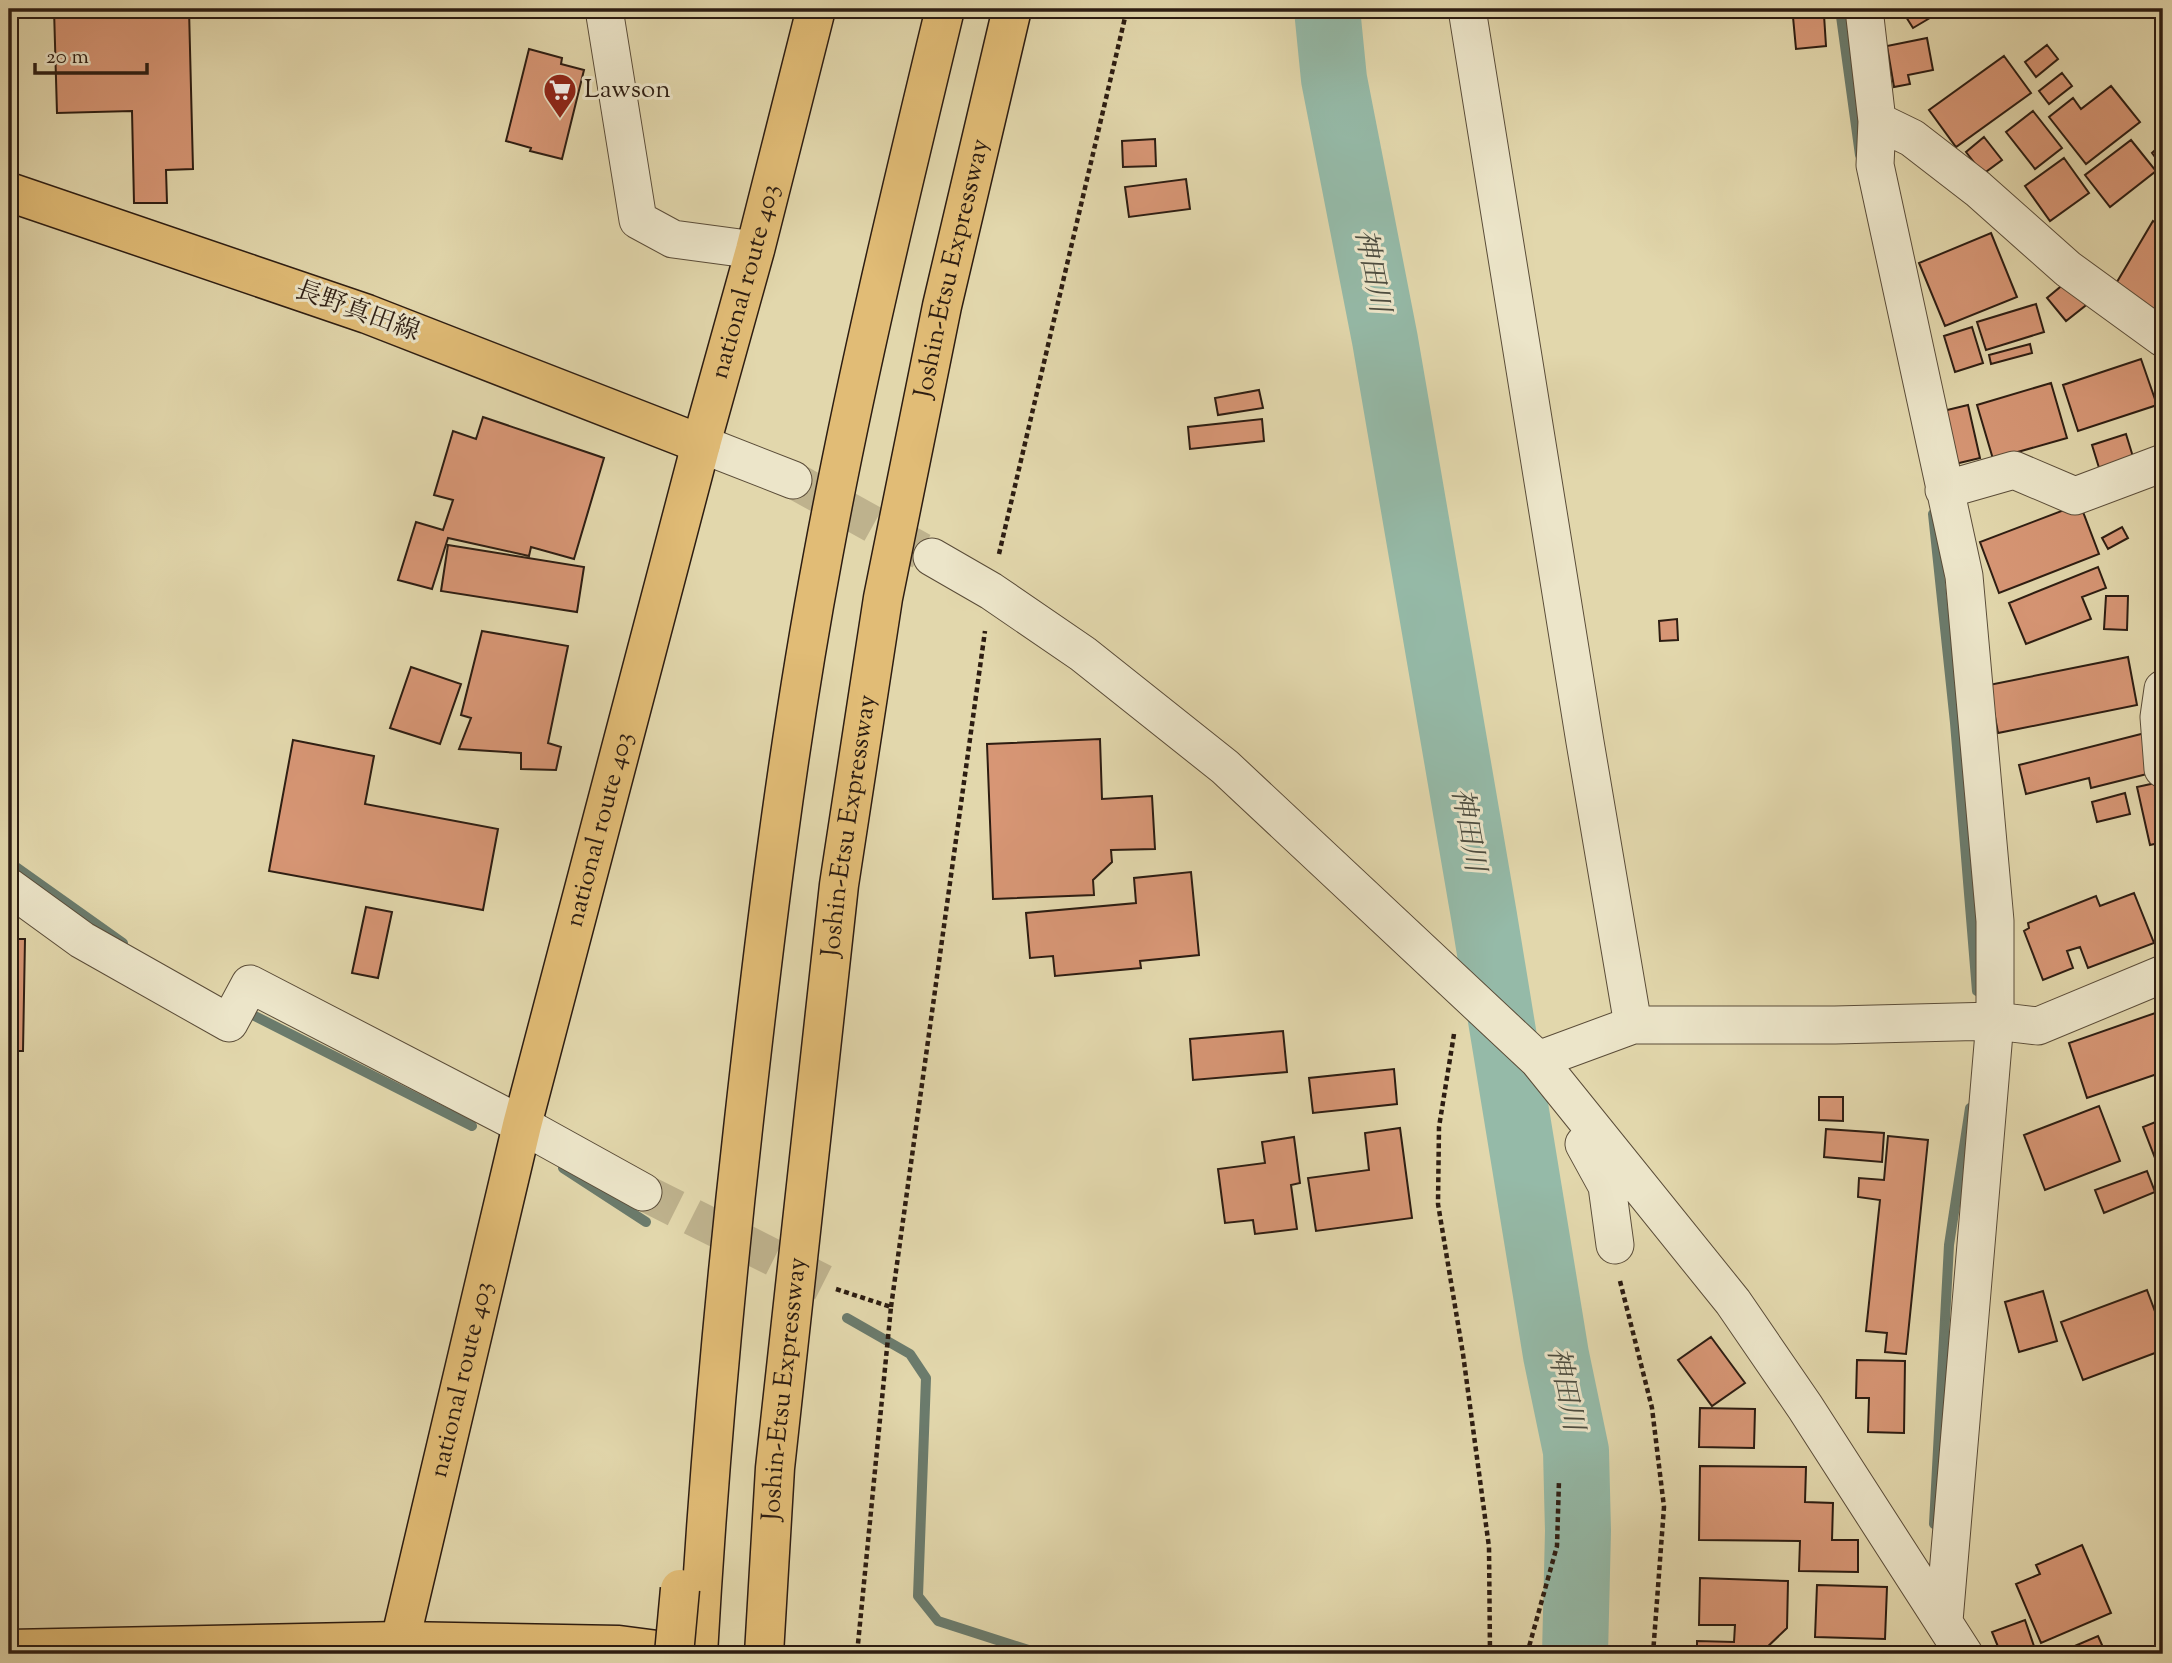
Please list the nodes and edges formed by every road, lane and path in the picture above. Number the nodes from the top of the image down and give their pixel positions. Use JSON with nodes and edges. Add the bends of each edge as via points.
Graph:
{"nodes":[{"id":1,"x":604,"y":9,"type":"edge"},
{"id":2,"x":816,"y":9,"type":"edge"},
{"id":3,"x":945,"y":9,"type":"edge"},
{"id":4,"x":1012,"y":9,"type":"edge"},
{"id":5,"x":1127,"y":9,"type":"edge"},
{"id":6,"x":1467,"y":9,"type":"edge"},
{"id":7,"x":1864,"y":9,"type":"edge"},
{"id":8,"x":1877,"y":121,"type":"junction"},
{"id":9,"x":9,"y":192,"type":"edge"},
{"id":10,"x":755,"y":250,"type":"junction"},
{"id":11,"x":2163,"y":338,"type":"edge"},
{"id":12,"x":701,"y":444,"type":"junction"},
{"id":13,"x":2163,"y":463,"type":"edge"},
{"id":14,"x":793,"y":480,"type":"tunnel mouth"},
{"id":15,"x":1944,"y":490,"type":"junction"},
{"id":16,"x":932,"y":557,"type":"tunnel mouth"},
{"id":17,"x":991,"y":591,"type":"junction"},
{"id":18,"x":2163,"y":689,"type":"edge"},
{"id":19,"x":2163,"y":768,"type":"edge"},
{"id":20,"x":9,"y":887,"type":"edge"},
{"id":21,"x":2163,"y":974,"type":"edge"},
{"id":22,"x":1470,"y":995,"type":"junction"},
{"id":23,"x":1994,"y":1020,"type":"junction"},
{"id":24,"x":1633,"y":1025,"type":"junction"},
{"id":25,"x":1538,"y":1060,"type":"junction"},
{"id":26,"x":522,"y":1125,"type":"junction"},
{"id":27,"x":643,"y":1192,"type":"tunnel mouth"},
{"id":28,"x":1615,"y":1245,"type":"joint"},
{"id":29,"x":836,"y":1289,"type":"tunnel mouth"},
{"id":30,"x":891,"y":1307,"type":"junction"},
{"id":31,"x":1559,"y":1480,"type":"dead end"},
{"id":32,"x":691,"y":1591,"type":"junction"},
{"id":33,"x":772,"y":1609,"type":"junction"},
{"id":34,"x":1944,"y":1621,"type":"junction"},
{"id":35,"x":398,"y":1648,"type":"edge"},
{"id":36,"x":9,"y":1649,"type":"edge"},
{"id":37,"x":674,"y":1654,"type":"edge"},
{"id":38,"x":688,"y":1654,"type":"edge"},
{"id":39,"x":698,"y":1654,"type":"edge"},
{"id":40,"x":764,"y":1654,"type":"edge"},
{"id":41,"x":777,"y":1654,"type":"edge"},
{"id":42,"x":857,"y":1654,"type":"edge"},
{"id":43,"x":1490,"y":1654,"type":"edge"},
{"id":44,"x":1527,"y":1654,"type":"edge"},
{"id":45,"x":1653,"y":1654,"type":"edge"},
{"id":46,"x":1964,"y":1654,"type":"edge"}],
"edges":[{"from":1,"to":10,"type":"street","via":[[638,220],[673,239]]},
{"from":2,"to":10,"type":"main road","name":"national route 403"},
{"from":3,"to":32,"type":"main road","via":[[879,279],[823,558],[780,821],[744,1000],[709,1260]]},
{"from":4,"to":33,"type":"main road","name":"Joshin-Etsu Expressway","via":[[942,306],[883,598],[839,885],[775,1468]]},
{"from":5,"to":17,"type":"path"},
{"from":6,"to":24,"type":"street"},
{"from":7,"to":8,"type":"street"},
{"from":8,"to":11,"type":"street","via":[[1912,138],[2068,269]]},
{"from":8,"to":15,"type":"street","via":[[1875,165]]},
{"from":9,"to":12,"type":"main road","name":"長野真田線","via":[[367,314]]},
{"from":10,"to":12,"type":"main road","name":"national route 403"},
{"from":12,"to":14,"type":"street"},
{"from":12,"to":26,"type":"main road","name":"national route 403"},
{"from":13,"to":15,"type":"street","via":[[2075,496],[2014,470]]},
{"from":15,"to":23,"type":"street","via":[[1965,589],[1994,921]]},
{"from":16,"to":17,"type":"street"},
{"from":17,"to":22,"type":"street","via":[[1083,654],[1225,766]]},
{"from":17,"to":30,"type":"path"},
{"from":18,"to":19,"type":"street","via":[[2159,717]]},
{"from":20,"to":26,"type":"street","via":[[82,940],[229,1023],[250,984]]},
{"from":21,"to":23,"type":"street","via":[[2038,1026]]},
{"from":22,"to":25,"type":"street"},
{"from":22,"to":43,"type":"path","via":[[1449,1052],[1439,1127],[1438,1204],[1489,1547]]},
{"from":23,"to":24,"type":"street"},
{"from":23,"to":34,"type":"street"},
{"from":24,"to":25,"type":"street"},
{"from":25,"to":28,"type":"street","via":[[1607,1186]]},
{"from":25,"to":34,"type":"street","via":[[1733,1301]]},
{"from":26,"to":27,"type":"street"},
{"from":26,"to":35,"type":"main road","name":"national route 403"},
{"from":28,"to":45,"type":"path","via":[[1622,1292],[1652,1408],[1664,1507]]},
{"from":29,"to":30,"type":"path"},
{"from":30,"to":42,"type":"path"},
{"from":31,"to":44,"type":"path","via":[[1557,1546]]},
{"from":32,"to":37,"type":"main road","bridge":true},
{"from":32,"to":39,"type":"main road"},
{"from":33,"to":40,"type":"main road","name":"Joshin-Etsu Expressway"},
{"from":33,"to":41,"type":"main road"},
{"from":34,"to":46,"type":"street"},
{"from":35,"to":36,"type":"main road"},
{"from":35,"to":38,"type":"main road","via":[[619,1645]]}]}
